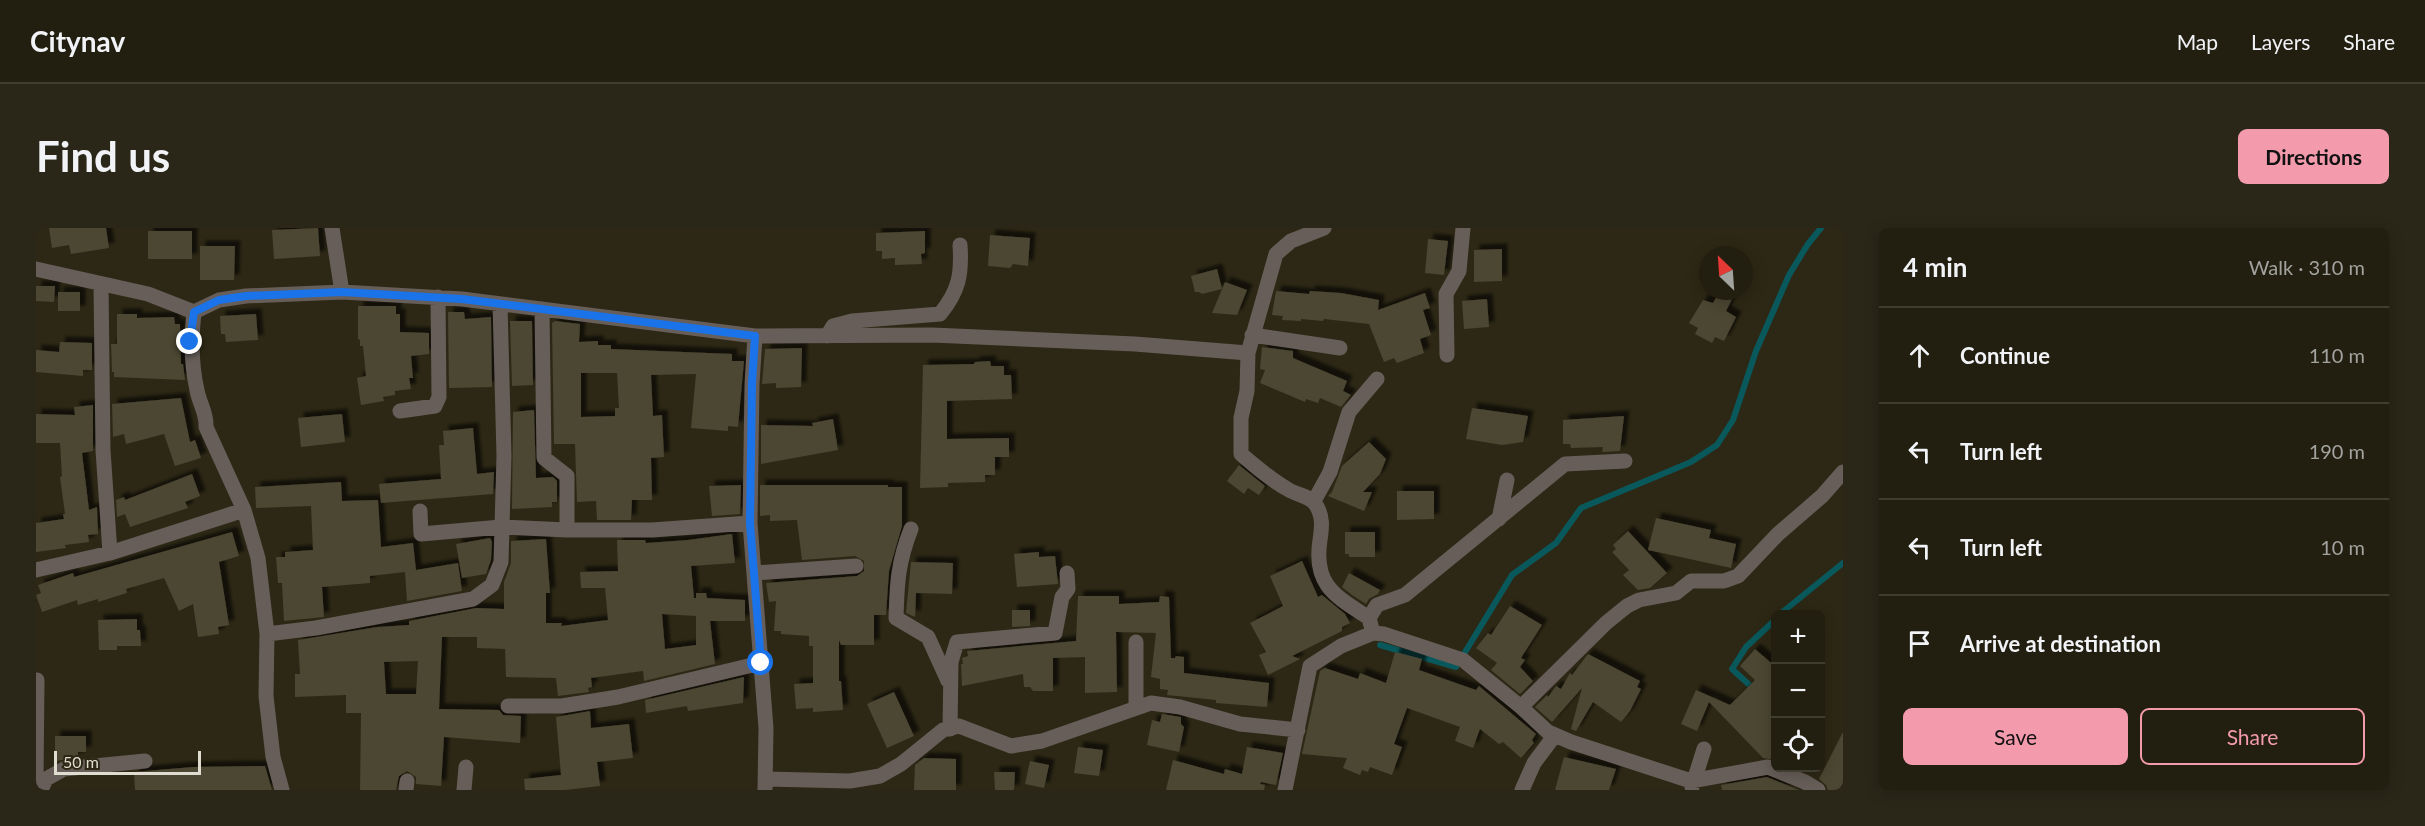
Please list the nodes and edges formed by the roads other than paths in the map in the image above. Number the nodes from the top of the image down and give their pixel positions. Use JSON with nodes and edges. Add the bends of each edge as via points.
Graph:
{"nodes":[{"id":1,"x":332,"y":228,"type":"edge"},
{"id":2,"x":1324,"y":228,"type":"edge"},
{"id":3,"x":1462,"y":228,"type":"edge"},
{"id":4,"x":960,"y":244,"type":"dead end"},
{"id":5,"x":36,"y":270,"type":"edge"},
{"id":6,"x":101,"y":284,"type":"junction"},
{"id":7,"x":342,"y":292,"type":"junction"},
{"id":8,"x":438,"y":297,"type":"junction"},
{"id":9,"x":500,"y":304,"type":"junction"},
{"id":10,"x":542,"y":309,"type":"junction"},
{"id":11,"x":194,"y":312,"type":"junction"},
{"id":12,"x":1252,"y":335,"type":"junction"},
{"id":13,"x":755,"y":336,"type":"junction"},
{"id":14,"x":827,"y":336,"type":"junction"},
{"id":15,"x":1340,"y":348,"type":"dead end"},
{"id":16,"x":1248,"y":353,"type":"junction"},
{"id":17,"x":1447,"y":356,"type":"dead end"},
{"id":18,"x":1377,"y":379,"type":"dead end"},
{"id":19,"x":400,"y":411,"type":"dead end"},
{"id":20,"x":1625,"y":461,"type":"dead end"},
{"id":21,"x":1843,"y":471,"type":"edge"},
{"id":22,"x":1507,"y":480,"type":"dead end"},
{"id":23,"x":1314,"y":501,"type":"junction"},
{"id":24,"x":244,"y":510,"type":"junction"},
{"id":25,"x":420,"y":511,"type":"dead end"},
{"id":26,"x":1499,"y":519,"type":"junction"},
{"id":27,"x":750,"y":523,"type":"junction"},
{"id":28,"x":501,"y":527,"type":"junction"},
{"id":29,"x":911,"y":529,"type":"dead end"},
{"id":30,"x":567,"y":530,"type":"junction"},
{"id":31,"x":110,"y":553,"type":"junction"},
{"id":32,"x":856,"y":567,"type":"dead end"},
{"id":33,"x":36,"y":570,"type":"edge"},
{"id":34,"x":754,"y":573,"type":"junction"},
{"id":35,"x":1067,"y":573,"type":"dead end"},
{"id":36,"x":1371,"y":626,"type":"junction"},
{"id":37,"x":267,"y":633,"type":"junction"},
{"id":38,"x":1136,"y":642,"type":"dead end"},
{"id":39,"x":761,"y":663,"type":"junction"},
{"id":40,"x":37,"y":680,"type":"edge"},
{"id":41,"x":950,"y":684,"type":"junction"},
{"id":42,"x":508,"y":706,"type":"dead end"},
{"id":43,"x":1521,"y":707,"type":"junction"},
{"id":44,"x":1136,"y":708,"type":"junction"},
{"id":45,"x":950,"y":729,"type":"junction"},
{"id":46,"x":1298,"y":730,"type":"junction"},
{"id":47,"x":1555,"y":735,"type":"junction"},
{"id":48,"x":1704,"y":748,"type":"dead end"},
{"id":49,"x":145,"y":761,"type":"dead end"},
{"id":50,"x":466,"y":767,"type":"dead end"},
{"id":51,"x":36,"y":780,"type":"edge"},
{"id":52,"x":766,"y":784,"type":"edge"},
{"id":53,"x":1692,"y":785,"type":"edge"},
{"id":54,"x":41,"y":790,"type":"edge"},
{"id":55,"x":282,"y":790,"type":"edge"},
{"id":56,"x":464,"y":790,"type":"edge"},
{"id":57,"x":1285,"y":790,"type":"edge"},
{"id":58,"x":1522,"y":790,"type":"edge"},
{"id":59,"x":1818,"y":790,"type":"edge"}],
"edges":[{"from":1,"to":7,"type":"street"},
{"from":2,"to":12,"type":"street","via":[[1291,241],[1276,254]]},
{"from":3,"to":17,"type":"street","via":[[1460,271],[1446,294]]},
{"from":4,"to":14,"type":"street","via":[[961,267],[954,296],[940,314],[852,321],[833,326]]},
{"from":5,"to":6,"type":"street"},
{"from":6,"to":11,"type":"street","via":[[148,294]]},
{"from":6,"to":31,"type":"street","via":[[103,450]]},
{"from":7,"to":8,"type":"street"},
{"from":7,"to":11,"type":"street","via":[[246,296],[219,300]]},
{"from":8,"to":9,"type":"street"},
{"from":8,"to":19,"type":"street","via":[[439,397],[435,406]]},
{"from":9,"to":10,"type":"street"},
{"from":9,"to":28,"type":"street","via":[[504,456]]},
{"from":10,"to":13,"type":"street"},
{"from":10,"to":30,"type":"street","via":[[544,458],[567,476]]},
{"from":11,"to":24,"type":"street","via":[[190,342],[197,392],[206,427]]},
{"from":12,"to":15,"type":"street"},
{"from":12,"to":16,"type":"street"},
{"from":13,"to":14,"type":"street"},
{"from":13,"to":27,"type":"street"},
{"from":14,"to":16,"type":"street","via":[[956,336]]},
{"from":16,"to":23,"type":"street","via":[[1241,454],[1266,476]]},
{"from":18,"to":23,"type":"street","via":[[1349,412],[1330,472]]},
{"from":20,"to":26,"type":"street","via":[[1565,464]]},
{"from":21,"to":43,"type":"street","via":[[1738,576],[1724,581],[1691,581],[1676,592],[1627,606]]},
{"from":22,"to":26,"type":"street"},
{"from":23,"to":36,"type":"street","via":[[1323,525],[1319,571],[1325,585]]},
{"from":24,"to":31,"type":"street"},
{"from":24,"to":37,"type":"street","via":[[258,558]]},
{"from":25,"to":28,"type":"street","via":[[421,534]]},
{"from":26,"to":36,"type":"street","via":[[1405,595],[1377,605]]},
{"from":27,"to":30,"type":"street","via":[[652,530]]},
{"from":27,"to":34,"type":"street"},
{"from":28,"to":30,"type":"street"},
{"from":28,"to":37,"type":"street","via":[[501,561],[492,585],[473,599],[316,628]]},
{"from":29,"to":41,"type":"street","via":[[901,556],[896,618],[928,637]]},
{"from":31,"to":33,"type":"street"},
{"from":32,"to":34,"type":"street"},
{"from":34,"to":39,"type":"street"},
{"from":35,"to":41,"type":"street","via":[[1068,589],[1062,597],[1055,633],[957,642]]},
{"from":36,"to":43,"type":"street","via":[[1463,660]]},
{"from":36,"to":46,"type":"street","via":[[1310,666]]},
{"from":37,"to":55,"type":"street","via":[[266,696],[273,757]]},
{"from":38,"to":44,"type":"street"},
{"from":39,"to":42,"type":"street","via":[[618,697],[562,706]]},
{"from":39,"to":52,"type":"street"},
{"from":40,"to":51,"type":"street"},
{"from":41,"to":45,"type":"street"},
{"from":43,"to":47,"type":"street"},
{"from":44,"to":45,"type":"street","via":[[1042,741],[1011,746],[959,726]]},
{"from":44,"to":46,"type":"street","via":[[1160,704],[1240,724]]},
{"from":45,"to":52,"type":"street","via":[[943,730],[880,776]]},
{"from":46,"to":57,"type":"street"},
{"from":47,"to":53,"type":"street"},
{"from":47,"to":58,"type":"street","via":[[1534,763]]},
{"from":48,"to":53,"type":"street"},
{"from":49,"to":54,"type":"street","via":[[64,769],[46,778]]},
{"from":50,"to":56,"type":"street"},
{"from":53,"to":59,"type":"street","via":[[1768,768]]}]}
